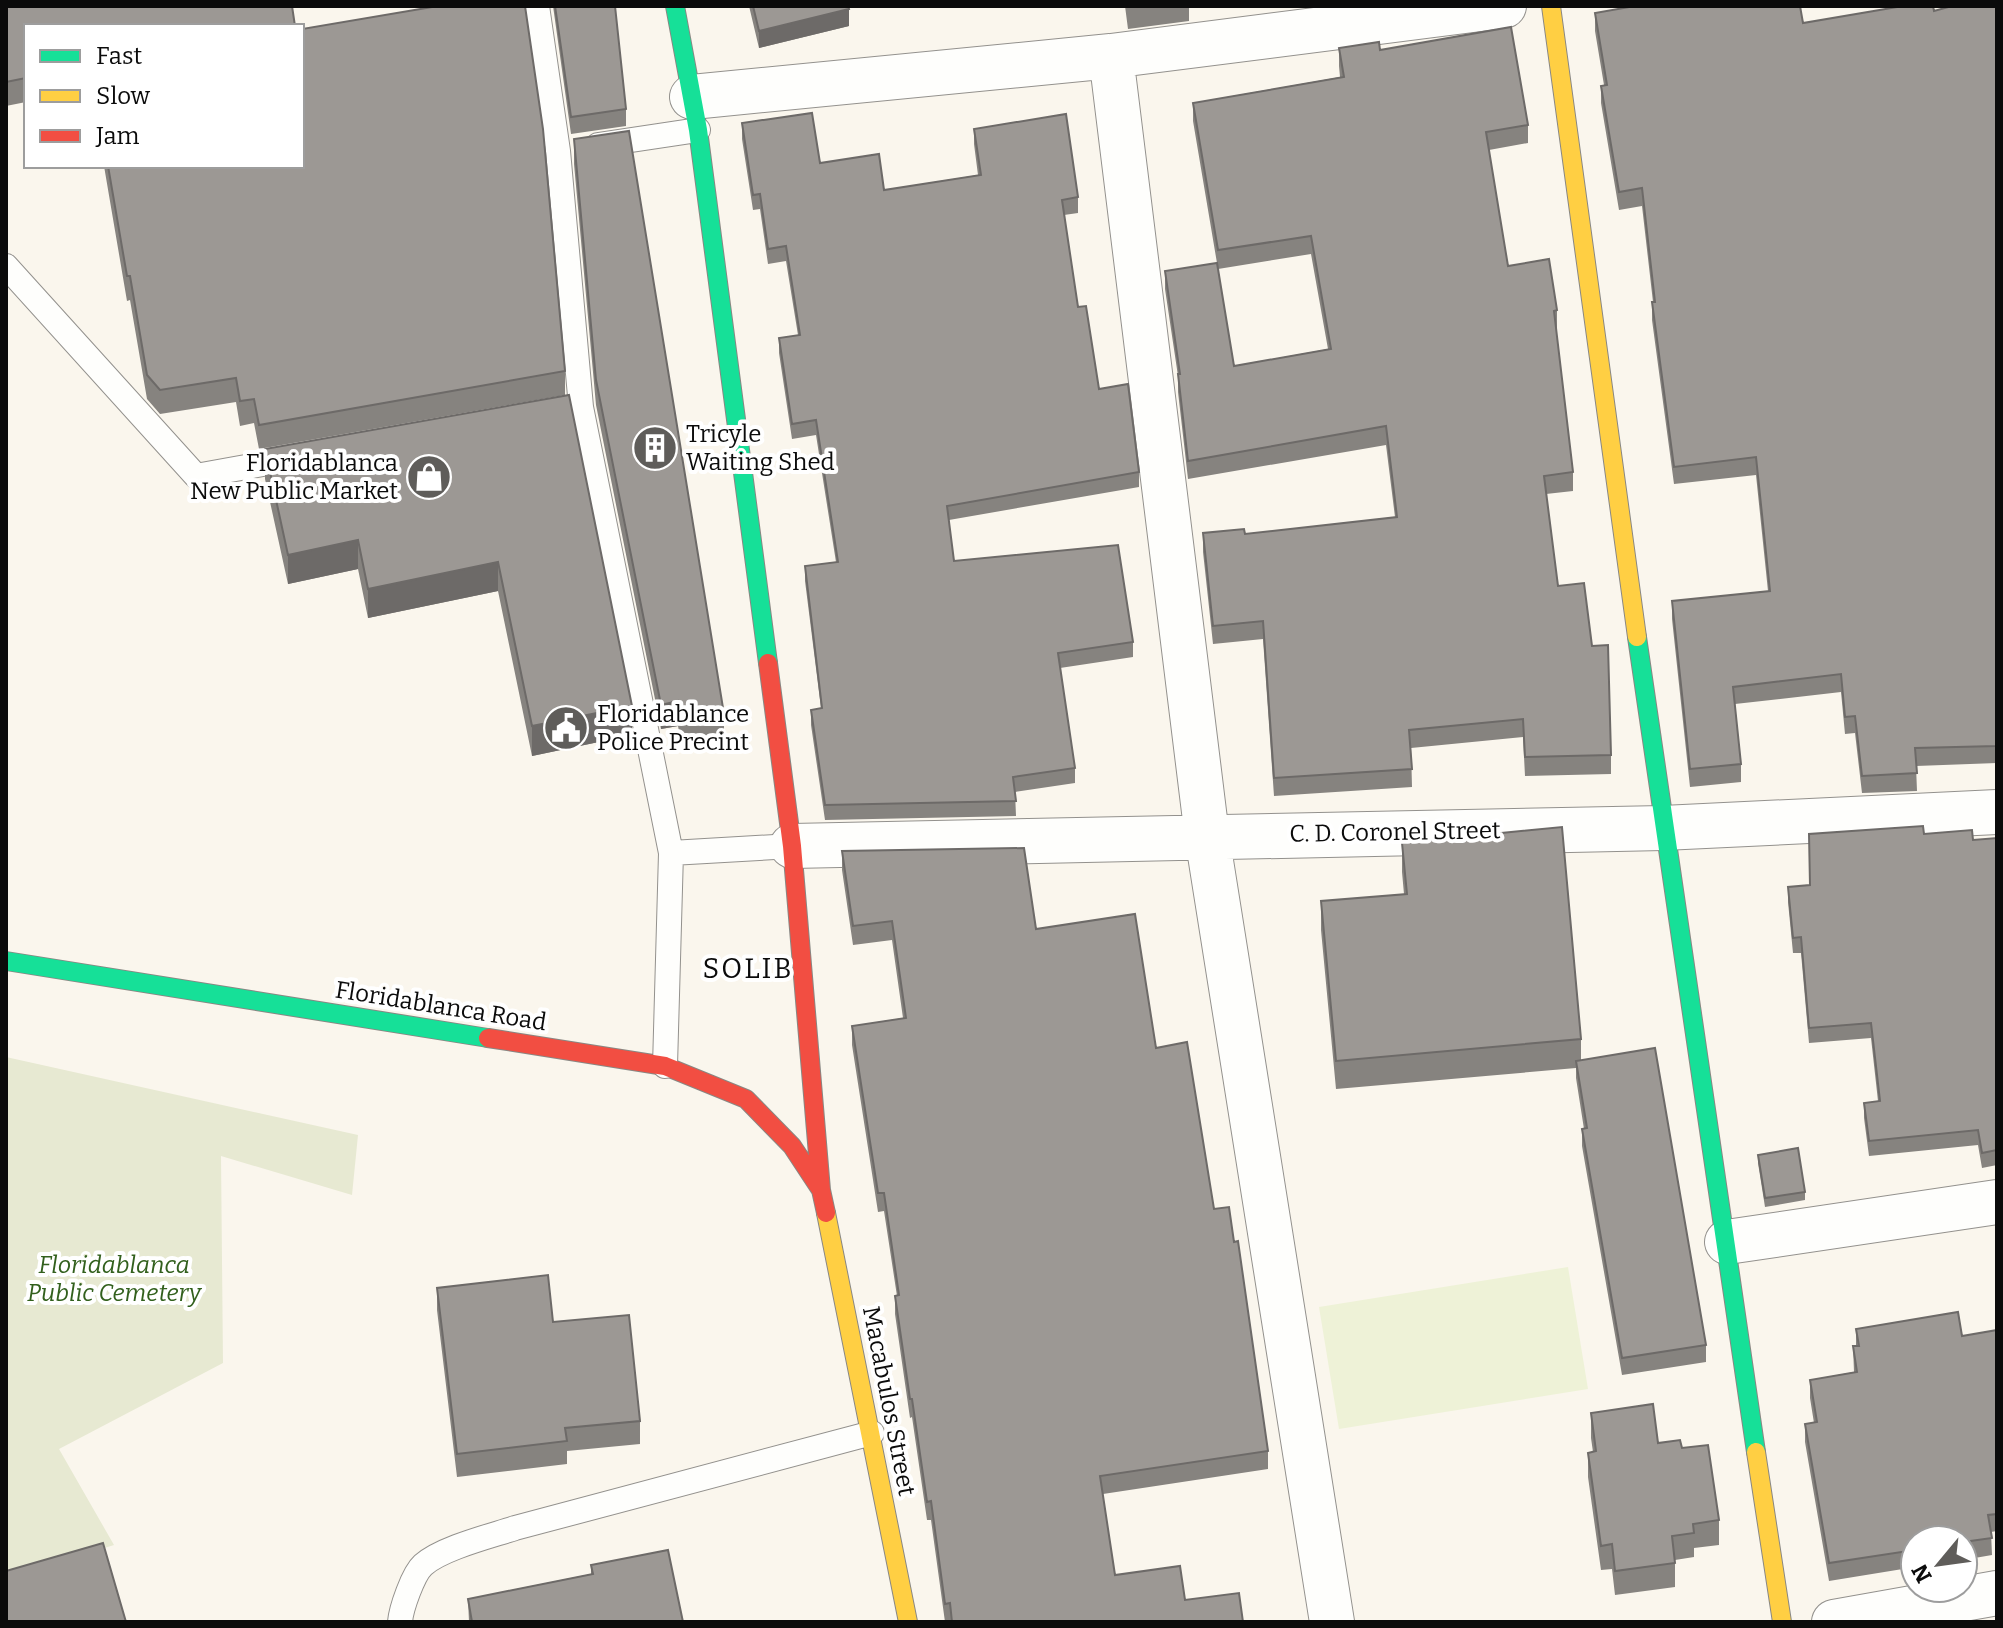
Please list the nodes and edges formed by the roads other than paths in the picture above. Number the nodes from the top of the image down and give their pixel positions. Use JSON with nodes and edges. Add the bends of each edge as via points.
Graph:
{"nodes":[{"id":1,"x":537,"y":6,"type":"edge"},
{"id":2,"x":675,"y":6,"type":"edge"},
{"id":3,"x":1504,"y":6,"type":"edge"},
{"id":4,"x":1551,"y":6,"type":"edge"},
{"id":5,"x":1111,"y":56,"type":"junction"},
{"id":6,"x":695,"y":114,"type":"junction"},
{"id":7,"x":558,"y":151,"type":"junction"},
{"id":8,"x":6,"y":266,"type":"edge"},
{"id":9,"x":319,"y":454,"type":"edge"},
{"id":10,"x":1997,"y":812,"type":"edge"},
{"id":11,"x":1663,"y":828,"type":"junction"},
{"id":12,"x":1207,"y":836,"type":"junction"},
{"id":13,"x":792,"y":846,"type":"junction"},
{"id":14,"x":671,"y":853,"type":"junction"},
{"id":15,"x":6,"y":961,"type":"edge"},
{"id":16,"x":665,"y":1066,"type":"junction"},
{"id":17,"x":821,"y":1190,"type":"junction"},
{"id":18,"x":1997,"y":1202,"type":"edge"},
{"id":19,"x":1727,"y":1242,"type":"junction"},
{"id":20,"x":872,"y":1433,"type":"junction"},
{"id":21,"x":1997,"y":1593,"type":"edge"},
{"id":22,"x":400,"y":1622,"type":"edge"},
{"id":23,"x":908,"y":1622,"type":"edge"},
{"id":24,"x":1332,"y":1622,"type":"edge"},
{"id":25,"x":1782,"y":1622,"type":"edge"},
{"id":26,"x":1834,"y":1622,"type":"edge"}],
"edges":[{"from":1,"to":7,"type":"lane"},
{"from":2,"to":6,"type":"street"},
{"from":3,"to":5,"type":"street"},
{"from":4,"to":11,"type":"street"},
{"from":5,"to":6,"type":"street"},
{"from":5,"to":12,"type":"street"},
{"from":6,"to":7,"type":"lane"},
{"from":6,"to":13,"type":"street"},
{"from":7,"to":14,"type":"lane","via":[[573,408]]},
{"from":8,"to":9,"type":"lane","via":[[196,476]]},
{"from":10,"to":11,"type":"street","name":"C. D. Coronel Street"},
{"from":11,"to":12,"type":"street","name":"C. D. Coronel Street"},
{"from":11,"to":19,"type":"street"},
{"from":12,"to":13,"type":"street","name":"C. D. Coronel Street"},
{"from":12,"to":24,"type":"street"},
{"from":13,"to":14,"type":"lane"},
{"from":13,"to":17,"type":"street"},
{"from":14,"to":16,"type":"lane"},
{"from":15,"to":16,"type":"street","name":"Floridablanca Road"},
{"from":16,"to":17,"type":"street","name":"Floridablanca Road","via":[[746,1099],[792,1146]]},
{"from":17,"to":20,"type":"street","name":"Macabulos Street"},
{"from":18,"to":19,"type":"street"},
{"from":19,"to":25,"type":"street"},
{"from":20,"to":22,"type":"lane","via":[[462,1545],[422,1566]]},
{"from":20,"to":23,"type":"street","name":"Macabulos Street"},
{"from":21,"to":26,"type":"street"}]}
